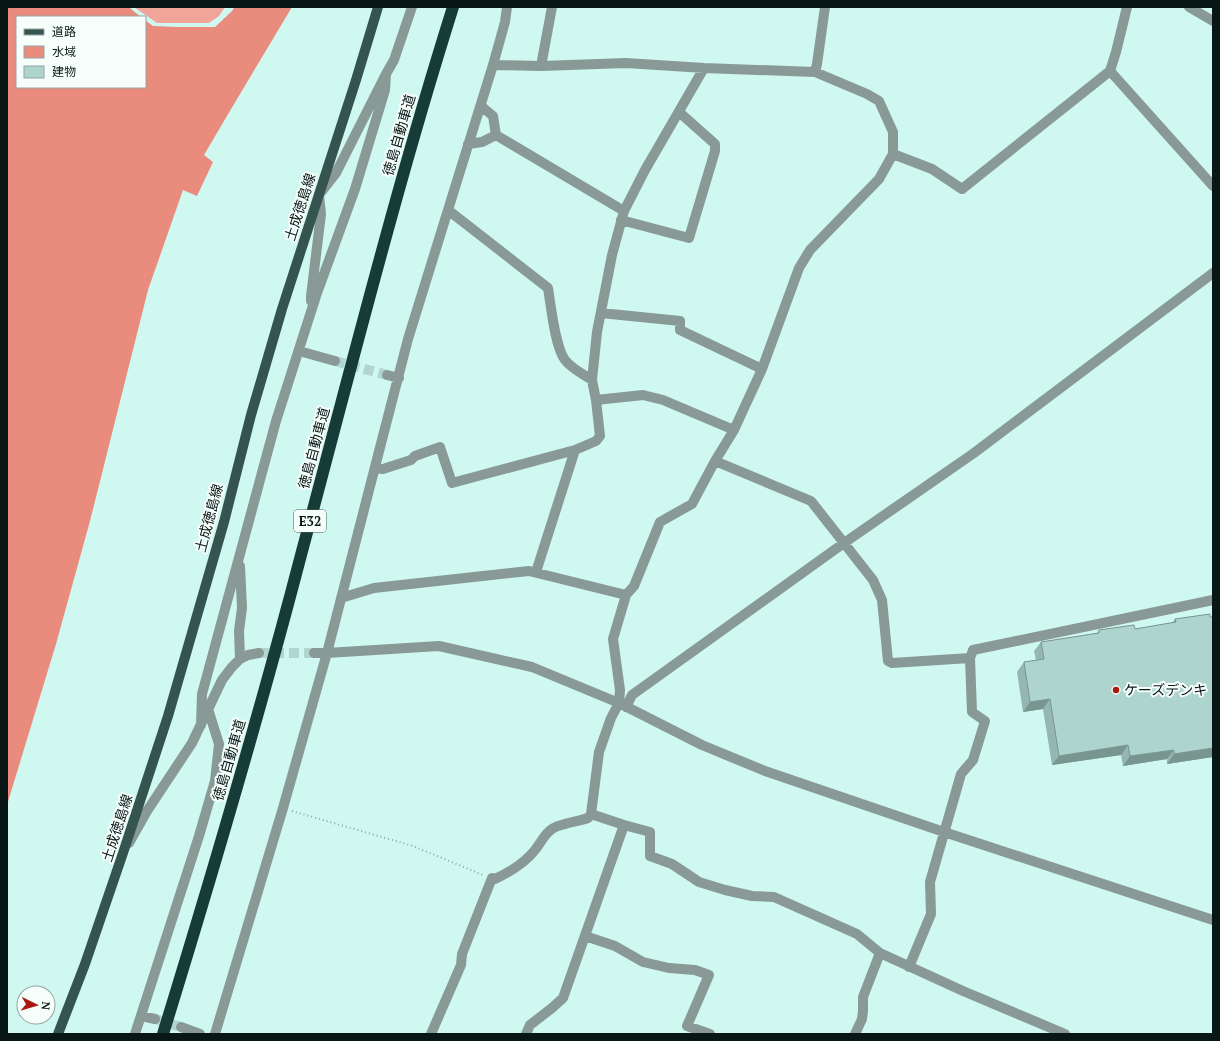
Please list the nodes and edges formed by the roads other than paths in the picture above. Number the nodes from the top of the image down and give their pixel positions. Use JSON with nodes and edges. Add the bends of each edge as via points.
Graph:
{"nodes":[{"id":1,"x":378,"y":7,"type":"edge"},
{"id":2,"x":453,"y":7,"type":"edge"},
{"id":3,"x":507,"y":7,"type":"edge"},
{"id":4,"x":552,"y":7,"type":"edge"},
{"id":5,"x":825,"y":7,"type":"edge"},
{"id":6,"x":1126,"y":7,"type":"edge"},
{"id":7,"x":1190,"y":7,"type":"edge"},
{"id":8,"x":410,"y":10,"type":"edge"},
{"id":9,"x":1213,"y":21,"type":"edge"},
{"id":10,"x":493,"y":65,"type":"junction"},
{"id":11,"x":541,"y":66,"type":"junction"},
{"id":12,"x":704,"y":68,"type":"junction"},
{"id":13,"x":1110,"y":71,"type":"junction"},
{"id":14,"x":815,"y":72,"type":"junction"},
{"id":15,"x":386,"y":74,"type":"junction"},
{"id":16,"x":481,"y":106,"type":"junction"},
{"id":17,"x":679,"y":112,"type":"junction"},
{"id":18,"x":496,"y":135,"type":"junction"},
{"id":19,"x":468,"y":144,"type":"junction"},
{"id":20,"x":892,"y":154,"type":"junction"},
{"id":21,"x":1213,"y":186,"type":"edge"},
{"id":22,"x":319,"y":195,"type":"junction"},
{"id":23,"x":448,"y":210,"type":"junction"},
{"id":24,"x":623,"y":215,"type":"junction"},
{"id":25,"x":1213,"y":273,"type":"edge"},
{"id":26,"x":312,"y":310,"type":"junction"},
{"id":27,"x":601,"y":313,"type":"junction"},
{"id":28,"x":299,"y":351,"type":"junction"},
{"id":29,"x":334,"y":361,"type":"tunnel mouth"},
{"id":30,"x":762,"y":369,"type":"junction"},
{"id":31,"x":387,"y":375,"type":"tunnel mouth"},
{"id":32,"x":398,"y":378,"type":"junction"},
{"id":33,"x":592,"y":380,"type":"junction"},
{"id":34,"x":596,"y":400,"type":"junction"},
{"id":35,"x":734,"y":430,"type":"junction"},
{"id":36,"x":575,"y":450,"type":"junction"},
{"id":37,"x":715,"y":461,"type":"junction"},
{"id":38,"x":376,"y":468,"type":"junction"},
{"id":39,"x":844,"y":543,"type":"junction"},
{"id":40,"x":239,"y":556,"type":"junction"},
{"id":41,"x":536,"y":572,"type":"junction"},
{"id":42,"x":626,"y":595,"type":"junction"},
{"id":43,"x":341,"y":598,"type":"junction"},
{"id":44,"x":1213,"y":600,"type":"edge"},
{"id":45,"x":259,"y":653,"type":"tunnel mouth"},
{"id":46,"x":314,"y":653,"type":"tunnel mouth"},
{"id":47,"x":327,"y":653,"type":"junction"},
{"id":48,"x":240,"y":658,"type":"junction"},
{"id":49,"x":970,"y":658,"type":"junction"},
{"id":50,"x":622,"y":705,"type":"junction"},
{"id":51,"x":208,"y":709,"type":"junction"},
{"id":52,"x":200,"y":725,"type":"junction"},
{"id":53,"x":591,"y":814,"type":"junction"},
{"id":54,"x":624,"y":825,"type":"junction"},
{"id":55,"x":944,"y":832,"type":"junction"},
{"id":56,"x":123,"y":853,"type":"junction"},
{"id":57,"x":1213,"y":920,"type":"edge"},
{"id":58,"x":585,"y":936,"type":"junction"},
{"id":59,"x":880,"y":953,"type":"junction"},
{"id":60,"x":909,"y":967,"type":"junction"},
{"id":61,"x":141,"y":1016,"type":"junction"},
{"id":62,"x":155,"y":1020,"type":"tunnel mouth"},
{"id":63,"x":181,"y":1027,"type":"tunnel mouth"},
{"id":64,"x":58,"y":1034,"type":"edge"},
{"id":65,"x":136,"y":1034,"type":"edge"},
{"id":66,"x":162,"y":1034,"type":"edge"},
{"id":67,"x":200,"y":1034,"type":"edge"},
{"id":68,"x":215,"y":1034,"type":"edge"},
{"id":69,"x":432,"y":1034,"type":"edge"},
{"id":70,"x":526,"y":1034,"type":"edge"},
{"id":71,"x":710,"y":1034,"type":"edge"},
{"id":72,"x":855,"y":1034,"type":"edge"},
{"id":73,"x":1065,"y":1034,"type":"edge"}],
"edges":[{"from":1,"to":22,"type":"main road","name":"土成徳島線"},
{"from":2,"to":66,"type":"highway","name":"徳島自動車道","number":"E32","via":[[388,227],[250,741]]},
{"from":3,"to":10,"type":"street"},
{"from":4,"to":11,"type":"street"},
{"from":5,"to":14,"type":"street"},
{"from":6,"to":13,"type":"street"},
{"from":7,"to":9,"type":"street"},
{"from":8,"to":15,"type":"street","via":[[394,60]]},
{"from":10,"to":11,"type":"street"},
{"from":10,"to":16,"type":"street"},
{"from":11,"to":12,"type":"street","via":[[626,63]]},
{"from":12,"to":14,"type":"street"},
{"from":12,"to":17,"type":"street"},
{"from":13,"to":20,"type":"street","via":[[962,189],[932,169]]},
{"from":13,"to":21,"type":"street"},
{"from":14,"to":20,"type":"street","via":[[880,101],[893,132]]},
{"from":15,"to":22,"type":"street","via":[[336,173]]},
{"from":15,"to":26,"type":"street","via":[[385,90],[355,189]]},
{"from":16,"to":18,"type":"street","via":[[493,116]]},
{"from":16,"to":19,"type":"street"},
{"from":17,"to":24,"type":"street","via":[[645,170]]},
{"from":17,"to":24,"type":"street","via":[[715,144],[689,238]]},
{"from":18,"to":19,"type":"street","via":[[482,142]]},
{"from":18,"to":24,"type":"street"},
{"from":19,"to":23,"type":"street"},
{"from":20,"to":30,"type":"street","via":[[879,179],[810,250],[799,268]]},
{"from":22,"to":26,"type":"street","via":[[321,214],[311,296]]},
{"from":22,"to":56,"type":"main road","name":"土成徳島線","via":[[251,415],[224,522],[168,716]]},
{"from":23,"to":32,"type":"street"},
{"from":23,"to":33,"type":"street","via":[[548,288],[556,340],[564,360]]},
{"from":24,"to":27,"type":"street"},
{"from":25,"to":39,"type":"street","via":[[974,453]]},
{"from":26,"to":28,"type":"street"},
{"from":27,"to":30,"type":"street","via":[[680,321],[680,330]]},
{"from":27,"to":33,"type":"street"},
{"from":28,"to":29,"type":"street"},
{"from":28,"to":40,"type":"street","via":[[276,421]]},
{"from":30,"to":35,"type":"street"},
{"from":31,"to":32,"type":"street"},
{"from":32,"to":38,"type":"street"},
{"from":33,"to":34,"type":"street"},
{"from":34,"to":35,"type":"street","via":[[643,395],[663,400]]},
{"from":34,"to":36,"type":"street","via":[[600,436]]},
{"from":35,"to":37,"type":"street"},
{"from":36,"to":38,"type":"street","via":[[452,483],[440,447],[415,456],[411,460],[383,469]]},
{"from":36,"to":41,"type":"street"},
{"from":37,"to":39,"type":"street","via":[[811,501]]},
{"from":37,"to":42,"type":"street","via":[[692,504],[660,522],[634,586]]},
{"from":38,"to":43,"type":"street"},
{"from":39,"to":49,"type":"street","via":[[873,580],[882,600],[888,661],[892,663]]},
{"from":39,"to":50,"type":"street","via":[[632,695]]},
{"from":40,"to":48,"type":"street","via":[[242,608],[239,631]]},
{"from":40,"to":52,"type":"street","via":[[202,694]]},
{"from":41,"to":42,"type":"street"},
{"from":41,"to":43,"type":"street","via":[[511,572],[374,588]]},
{"from":42,"to":50,"type":"street","via":[[613,639]]},
{"from":43,"to":47,"type":"street"},
{"from":44,"to":49,"type":"street","via":[[973,650]]},
{"from":45,"to":48,"type":"street"},
{"from":46,"to":47,"type":"street"},
{"from":47,"to":50,"type":"street","via":[[439,646],[532,667]]},
{"from":47,"to":68,"type":"street"},
{"from":48,"to":51,"type":"street","via":[[222,680]]},
{"from":49,"to":55,"type":"street","via":[[972,712],[985,721],[974,760],[961,774]]},
{"from":50,"to":53,"type":"street","via":[[611,718],[599,752]]},
{"from":50,"to":55,"type":"street","via":[[734,759]]},
{"from":51,"to":52,"type":"street"},
{"from":51,"to":61,"type":"street","via":[[219,744],[215,781]]},
{"from":52,"to":56,"type":"street","via":[[192,743]]},
{"from":53,"to":54,"type":"street"},
{"from":53,"to":69,"type":"street","via":[[588,818],[553,828],[542,838],[527,860],[514,870],[492,878],[462,954],[461,965]]},
{"from":54,"to":58,"type":"street"},
{"from":54,"to":59,"type":"street","via":[[650,832],[650,856],[672,864],[699,882],[725,890],[774,897],[857,934]]},
{"from":55,"to":57,"type":"street"},
{"from":55,"to":60,"type":"street","via":[[930,882],[930,914]]},
{"from":56,"to":64,"type":"main road","name":"土成徳島線"},
{"from":58,"to":70,"type":"street","via":[[563,998],[530,1025]]},
{"from":58,"to":71,"type":"street","via":[[615,946],[643,962],[695,970],[709,975],[687,1026]]},
{"from":59,"to":60,"type":"street"},
{"from":59,"to":72,"type":"street","via":[[863,997],[862,1019]]},
{"from":60,"to":73,"type":"street"},
{"from":61,"to":62,"type":"street"},
{"from":61,"to":65,"type":"street"},
{"from":63,"to":67,"type":"street"}]}
